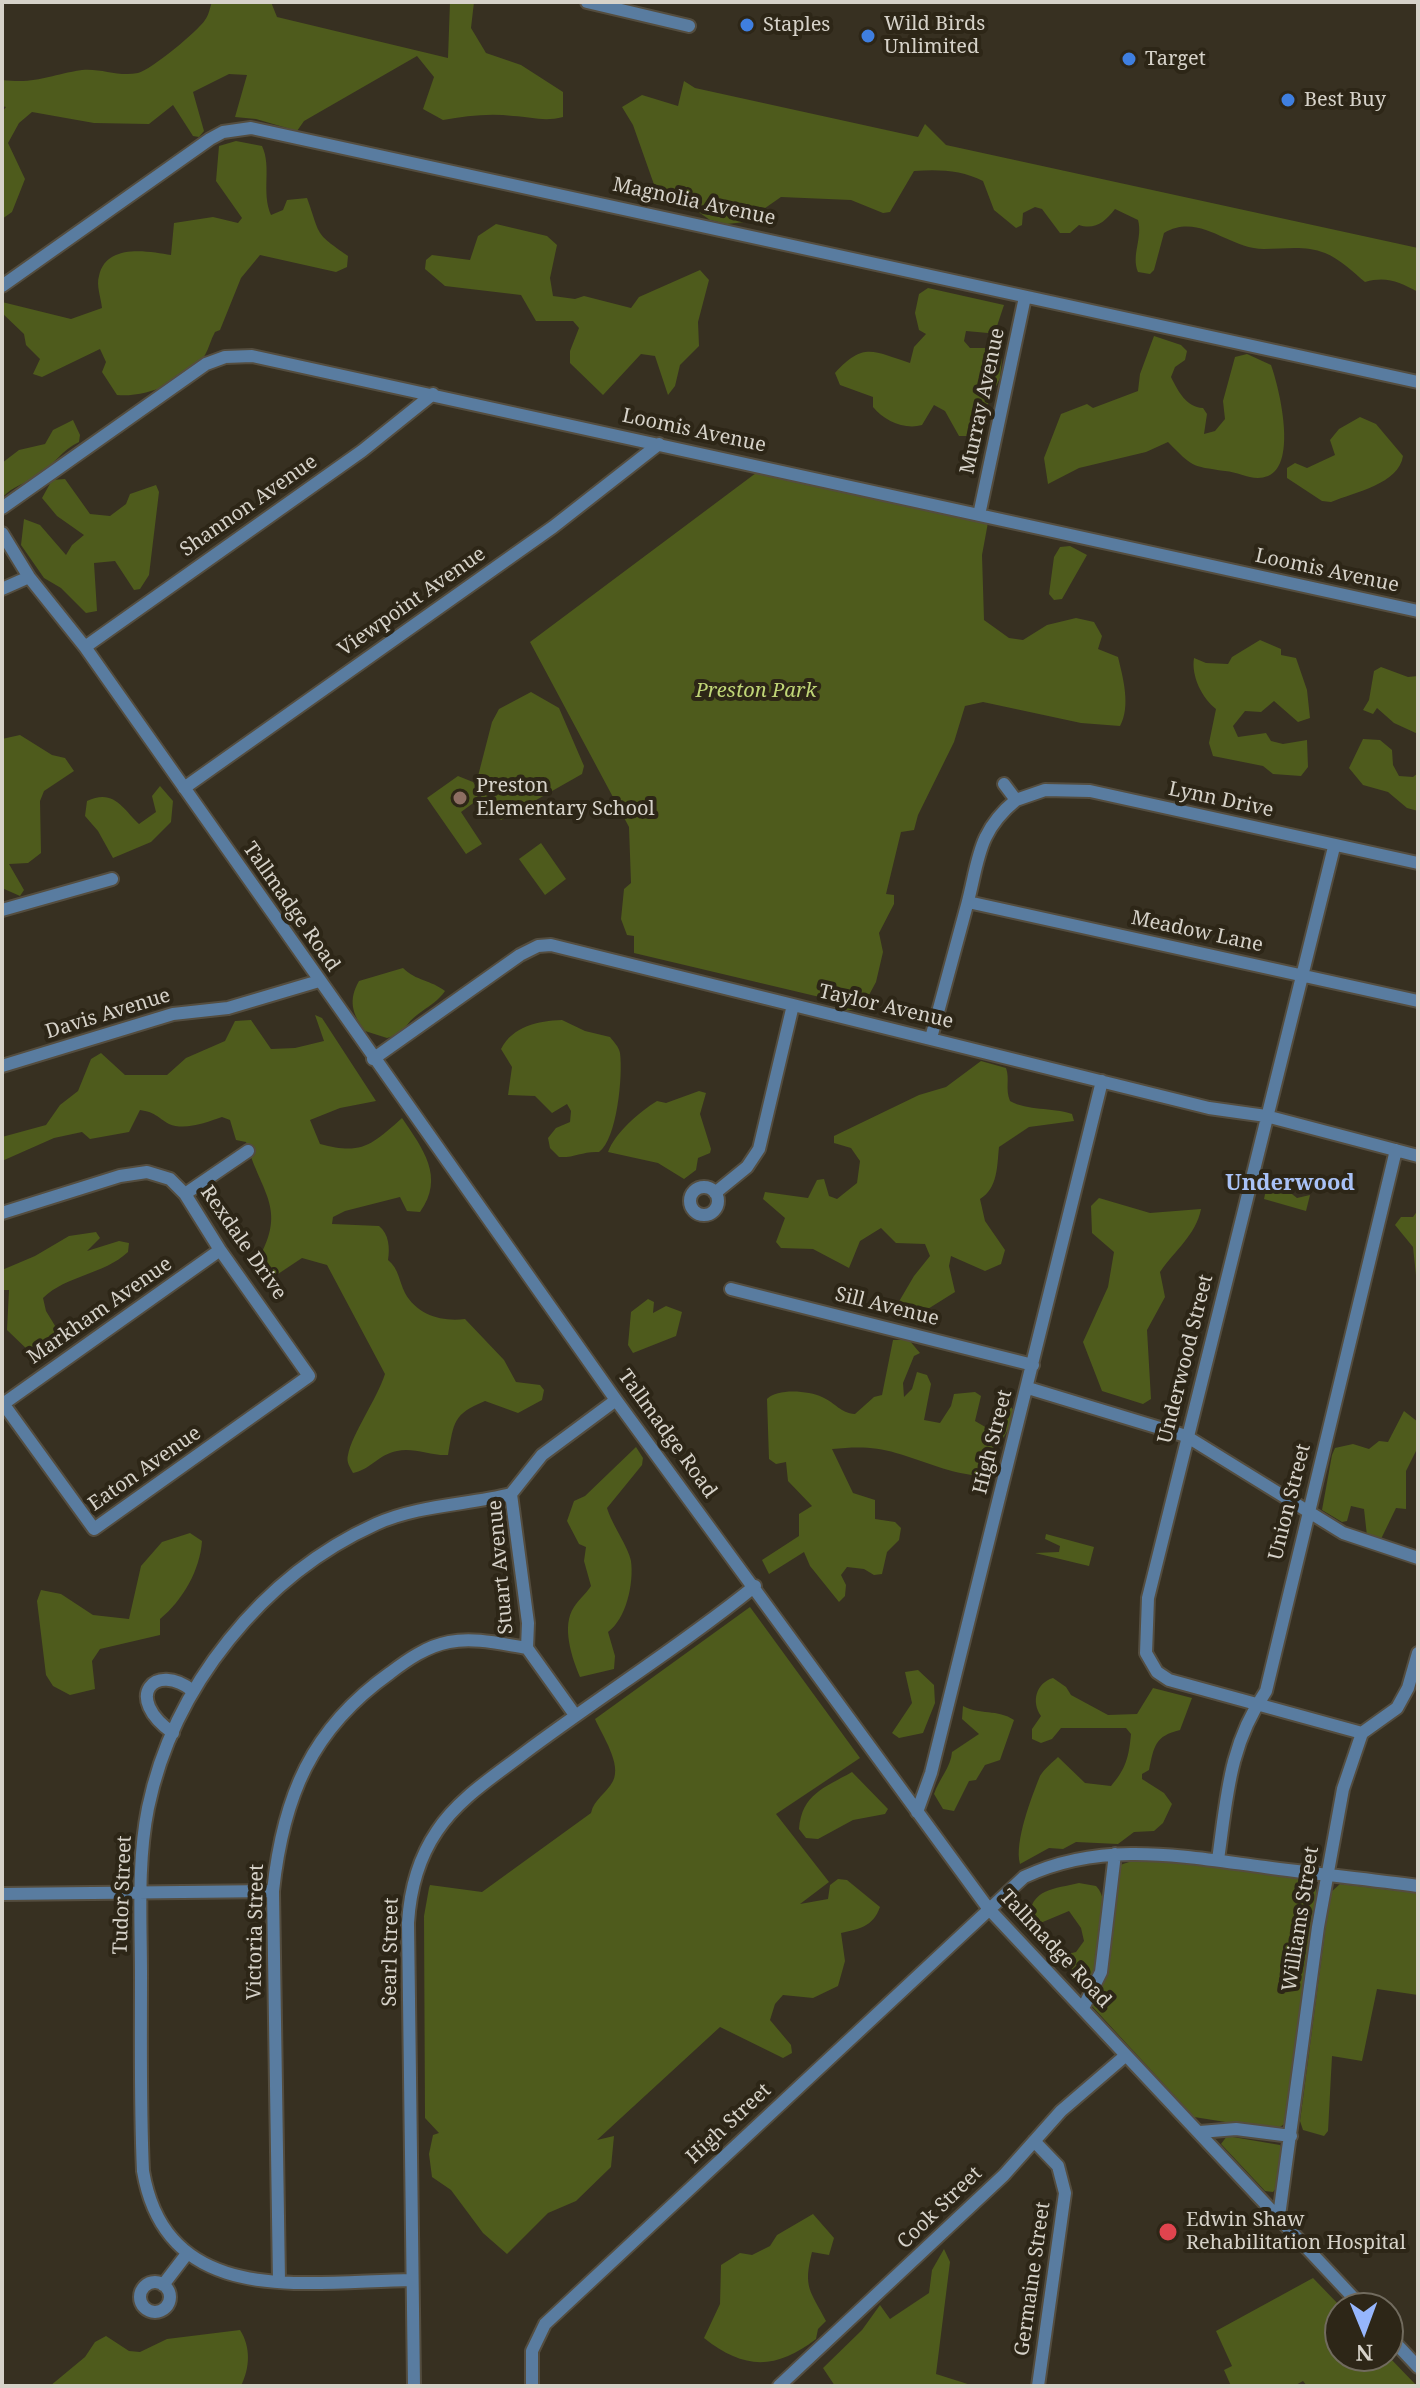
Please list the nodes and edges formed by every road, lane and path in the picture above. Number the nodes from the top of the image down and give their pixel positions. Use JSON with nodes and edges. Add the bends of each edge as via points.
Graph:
{"nodes":[{"id":1,"x":587,"y":2,"type":"edge"},
{"id":2,"x":620,"y":6,"type":"edge"},
{"id":3,"x":689,"y":26,"type":"dead end"},
{"id":4,"x":2,"y":286,"type":"edge"},
{"id":5,"x":1025,"y":297,"type":"junction"},
{"id":6,"x":1418,"y":382,"type":"edge"},
{"id":7,"x":433,"y":394,"type":"junction"},
{"id":8,"x":659,"y":444,"type":"junction"},
{"id":9,"x":2,"y":508,"type":"edge"},
{"id":10,"x":979,"y":515,"type":"junction"},
{"id":11,"x":2,"y":533,"type":"edge"},
{"id":12,"x":29,"y":577,"type":"junction"},
{"id":13,"x":2,"y":589,"type":"edge"},
{"id":14,"x":1418,"y":611,"type":"edge"},
{"id":15,"x":85,"y":647,"type":"junction"},
{"id":16,"x":1004,"y":784,"type":"dead end"},
{"id":17,"x":184,"y":788,"type":"junction"},
{"id":18,"x":1016,"y":800,"type":"junction"},
{"id":19,"x":1334,"y":847,"type":"junction"},
{"id":20,"x":1418,"y":863,"type":"edge"},
{"id":21,"x":112,"y":879,"type":"dead end"},
{"id":22,"x":968,"y":902,"type":"junction"},
{"id":23,"x":2,"y":910,"type":"edge"},
{"id":24,"x":1304,"y":975,"type":"junction"},
{"id":25,"x":319,"y":981,"type":"junction"},
{"id":26,"x":1418,"y":1001,"type":"edge"},
{"id":27,"x":793,"y":1005,"type":"junction"},
{"id":28,"x":931,"y":1038,"type":"junction"},
{"id":29,"x":373,"y":1059,"type":"junction"},
{"id":30,"x":2,"y":1066,"type":"edge"},
{"id":31,"x":1102,"y":1081,"type":"junction"},
{"id":32,"x":1266,"y":1116,"type":"junction"},
{"id":33,"x":1396,"y":1150,"type":"junction"},
{"id":34,"x":248,"y":1151,"type":"dead end"},
{"id":35,"x":1418,"y":1156,"type":"edge"},
{"id":36,"x":715,"y":1193,"type":"dead end"},
{"id":37,"x":185,"y":1194,"type":"junction"},
{"id":38,"x":2,"y":1213,"type":"edge"},
{"id":39,"x":220,"y":1250,"type":"junction"},
{"id":40,"x":731,"y":1289,"type":"dead end"},
{"id":41,"x":1033,"y":1365,"type":"junction"},
{"id":42,"x":1028,"y":1388,"type":"junction"},
{"id":43,"x":616,"y":1400,"type":"junction"},
{"id":44,"x":3,"y":1403,"type":"edge"},
{"id":45,"x":249,"y":1421,"type":"joint"},
{"id":46,"x":1186,"y":1436,"type":"junction"},
{"id":47,"x":511,"y":1494,"type":"junction"},
{"id":48,"x":1309,"y":1515,"type":"junction"},
{"id":49,"x":1418,"y":1558,"type":"edge"},
{"id":50,"x":755,"y":1586,"type":"junction"},
{"id":51,"x":527,"y":1648,"type":"junction"},
{"id":52,"x":1418,"y":1653,"type":"edge"},
{"id":53,"x":193,"y":1691,"type":"junction"},
{"id":54,"x":1256,"y":1703,"type":"junction"},
{"id":55,"x":575,"y":1715,"type":"junction"},
{"id":56,"x":173,"y":1733,"type":"junction"},
{"id":57,"x":1362,"y":1733,"type":"junction"},
{"id":58,"x":917,"y":1812,"type":"junction"},
{"id":59,"x":1115,"y":1854,"type":"junction"},
{"id":60,"x":1218,"y":1860,"type":"junction"},
{"id":61,"x":1329,"y":1875,"type":"junction"},
{"id":62,"x":1418,"y":1886,"type":"edge"},
{"id":63,"x":273,"y":1891,"type":"junction"},
{"id":64,"x":140,"y":1893,"type":"junction"},
{"id":65,"x":2,"y":1894,"type":"edge"},
{"id":66,"x":988,"y":1908,"type":"junction"},
{"id":67,"x":1083,"y":2008,"type":"junction"},
{"id":68,"x":1125,"y":2056,"type":"junction"},
{"id":69,"x":1200,"y":2132,"type":"junction"},
{"id":70,"x":1291,"y":2136,"type":"junction"},
{"id":71,"x":1034,"y":2141,"type":"junction"},
{"id":72,"x":1279,"y":2216,"type":"junction"},
{"id":73,"x":186,"y":2255,"type":"junction"},
{"id":74,"x":412,"y":2280,"type":"junction"},
{"id":75,"x":279,"y":2281,"type":"junction"},
{"id":76,"x":163,"y":2285,"type":"dead end"},
{"id":77,"x":1348,"y":2292,"type":"edge"},
{"id":78,"x":1404,"y":2352,"type":"edge"},
{"id":79,"x":1418,"y":2367,"type":"edge"},
{"id":80,"x":414,"y":2386,"type":"edge"},
{"id":81,"x":532,"y":2386,"type":"edge"},
{"id":82,"x":779,"y":2386,"type":"edge"},
{"id":83,"x":1038,"y":2386,"type":"edge"}],
"edges":[{"from":1,"to":2,"type":"street"},
{"from":2,"to":3,"type":"street"},
{"from":4,"to":5,"type":"street","name":"Magnolia Avenue","via":[[210,139],[251,128]]},
{"from":5,"to":6,"type":"street","name":"Magnolia Avenue"},
{"from":5,"to":10,"type":"street","name":"Murray Avenue"},
{"from":7,"to":8,"type":"street","name":"Loomis Avenue"},
{"from":7,"to":9,"type":"street","name":"Loomis Avenue","via":[[266,358],[225,357],[152,400]]},
{"from":7,"to":15,"type":"street","name":"Shannon Avenue","via":[[362,451]]},
{"from":8,"to":10,"type":"street","name":"Loomis Avenue"},
{"from":8,"to":17,"type":"street","name":"Viewpoint Avenue","via":[[553,527]]},
{"from":10,"to":14,"type":"street","name":"Loomis Avenue"},
{"from":11,"to":12,"type":"street","name":"Tallmadge Road"},
{"from":12,"to":13,"type":"street"},
{"from":12,"to":15,"type":"street","name":"Tallmadge Road"},
{"from":15,"to":17,"type":"street","name":"Tallmadge Road"},
{"from":16,"to":18,"type":"street"},
{"from":17,"to":25,"type":"street","name":"Tallmadge Road"},
{"from":18,"to":19,"type":"street","name":"Lynn Drive","via":[[1045,790],[1090,791]]},
{"from":18,"to":22,"type":"street","via":[[981,844]]},
{"from":19,"to":20,"type":"street","name":"Lynn Drive"},
{"from":19,"to":24,"type":"street","name":"Underwood Street"},
{"from":21,"to":23,"type":"street"},
{"from":22,"to":24,"type":"street","name":"Meadow Lane"},
{"from":22,"to":28,"type":"street"},
{"from":24,"to":26,"type":"street","name":"Meadow Lane"},
{"from":24,"to":32,"type":"street","name":"Underwood Street"},
{"from":25,"to":29,"type":"street","name":"Tallmadge Road"},
{"from":25,"to":30,"type":"street","name":"Davis Avenue","via":[[228,1008],[173,1014]]},
{"from":27,"to":28,"type":"street","name":"Taylor Avenue"},
{"from":27,"to":29,"type":"street","name":"Taylor Avenue","via":[[564,947],[538,946]]},
{"from":27,"to":36,"type":"street","via":[[759,1149],[747,1167]]},
{"from":28,"to":31,"type":"street","name":"Taylor Avenue"},
{"from":29,"to":43,"type":"street","name":"Tallmadge Road"},
{"from":31,"to":32,"type":"street","name":"Taylor Avenue","via":[[1209,1108]]},
{"from":31,"to":41,"type":"street","name":"High Street"},
{"from":32,"to":33,"type":"street","name":"Taylor Avenue"},
{"from":32,"to":46,"type":"street","name":"Underwood Street"},
{"from":33,"to":35,"type":"street","name":"Taylor Avenue"},
{"from":33,"to":48,"type":"street","name":"Union Street"},
{"from":34,"to":37,"type":"street"},
{"from":37,"to":38,"type":"street","name":"Rexdale Drive","via":[[170,1179],[147,1172]]},
{"from":37,"to":39,"type":"street","name":"Rexdale Drive"},
{"from":39,"to":44,"type":"street","name":"Markham Avenue"},
{"from":39,"to":45,"type":"street","name":"Rexdale Drive","via":[[309,1376]]},
{"from":40,"to":41,"type":"street","name":"Sill Avenue"},
{"from":41,"to":42,"type":"street","name":"High Street"},
{"from":42,"to":46,"type":"street"},
{"from":42,"to":58,"type":"street","name":"High Street"},
{"from":43,"to":47,"type":"street","name":"Stuart Avenue","via":[[542,1455]]},
{"from":43,"to":50,"type":"street","name":"Tallmadge Road"},
{"from":44,"to":45,"type":"street","name":"Eaton Avenue","via":[[94,1529]]},
{"from":46,"to":48,"type":"street"},
{"from":46,"to":54,"type":"street","name":"Underwood Street","via":[[1148,1598],[1146,1653],[1169,1680]]},
{"from":47,"to":51,"type":"street","name":"Stuart Avenue"},
{"from":47,"to":53,"type":"street","name":"Tudor Street","via":[[405,1513],[350,1537],[259,1607]]},
{"from":48,"to":49,"type":"street","via":[[1367,1543]]},
{"from":48,"to":54,"type":"street","name":"Union Street","via":[[1266,1691]]},
{"from":50,"to":55,"type":"street","name":"Searl Street"},
{"from":50,"to":58,"type":"street","name":"Tallmadge Road"},
{"from":51,"to":55,"type":"street","name":"Stuart Avenue"},
{"from":51,"to":63,"type":"street","name":"Victoria Street","via":[[470,1640],[442,1643],[397,1668],[352,1704],[321,1740],[292,1795]]},
{"from":52,"to":57,"type":"street","via":[[1397,1708]]},
{"from":53,"to":56,"type":"street","name":"Tudor Street"},
{"from":53,"to":56,"type":"street","via":[[172,1680],[148,1689],[150,1714]]},
{"from":54,"to":57,"type":"street","name":"Underwood Street"},
{"from":54,"to":60,"type":"street","name":"Union Street","via":[[1235,1753]]},
{"from":55,"to":74,"type":"street","name":"Searl Street","via":[[460,1803],[426,1849],[412,1886]]},
{"from":56,"to":64,"type":"street","name":"Tudor Street","via":[[149,1805]]},
{"from":57,"to":61,"type":"street","name":"Williams Street","via":[[1341,1798]]},
{"from":58,"to":66,"type":"street","name":"Tallmadge Road"},
{"from":59,"to":60,"type":"street","name":"High Street"},
{"from":59,"to":66,"type":"street","name":"High Street","via":[[1086,1855],[1042,1867]]},
{"from":59,"to":67,"type":"street","via":[[1101,1972]]},
{"from":60,"to":61,"type":"street","name":"High Street"},
{"from":61,"to":62,"type":"street","name":"High Street"},
{"from":61,"to":70,"type":"street","name":"Williams Street"},
{"from":63,"to":64,"type":"street"},
{"from":63,"to":75,"type":"street","name":"Victoria Street"},
{"from":64,"to":65,"type":"street"},
{"from":64,"to":73,"type":"street","name":"Tudor Street","via":[[143,2171],[152,2207]]},
{"from":66,"to":67,"type":"street","name":"Tallmadge Road"},
{"from":66,"to":81,"type":"street","name":"High Street","via":[[545,2324],[532,2351]]},
{"from":67,"to":68,"type":"street","name":"Tallmadge Road"},
{"from":68,"to":69,"type":"street","name":"Tallmadge Road"},
{"from":68,"to":71,"type":"street","name":"Cook Street"},
{"from":69,"to":70,"type":"street","via":[[1226,2129]]},
{"from":69,"to":72,"type":"street","name":"Tallmadge Road"},
{"from":70,"to":72,"type":"street","name":"Williams Street"},
{"from":71,"to":82,"type":"street","name":"Cook Street","via":[[991,2188]]},
{"from":71,"to":83,"type":"street","name":"Germaine Street","via":[[1058,2166],[1065,2193]]},
{"from":72,"to":77,"type":"street","name":"Tallmadge Road"},
{"from":73,"to":75,"type":"street","name":"Tudor Street","via":[[235,2278]]},
{"from":73,"to":76,"type":"street"},
{"from":74,"to":75,"type":"street","name":"Tudor Street"},
{"from":74,"to":80,"type":"street","name":"Searl Street"},
{"from":78,"to":79,"type":"street"}]}
